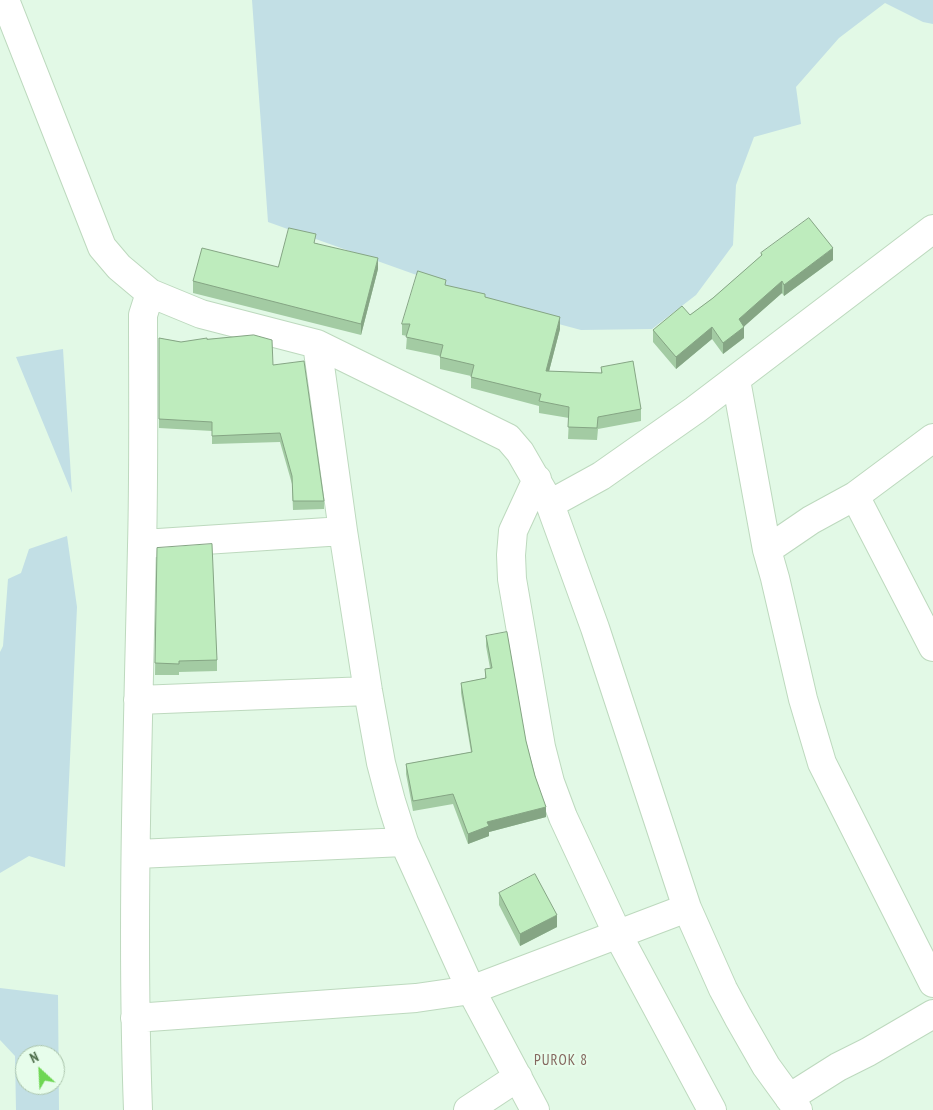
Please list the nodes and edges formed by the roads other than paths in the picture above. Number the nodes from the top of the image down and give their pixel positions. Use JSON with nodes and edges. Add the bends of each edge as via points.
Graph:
{"nodes":[{"id":1,"x":5,"y":0,"type":"edge"},
{"id":2,"x":933,"y":229,"type":"edge"},
{"id":3,"x":150,"y":293,"type":"junction"},
{"id":4,"x":317,"y":344,"type":"junction"},
{"id":5,"x":736,"y":380,"type":"junction"},
{"id":6,"x":933,"y":438,"type":"edge"},
{"id":7,"x":537,"y":479,"type":"junction"},
{"id":8,"x":855,"y":496,"type":"junction"},
{"id":9,"x":550,"y":504,"type":"junction"},
{"id":10,"x":343,"y":531,"type":"junction"},
{"id":11,"x":142,"y":544,"type":"junction"},
{"id":12,"x":767,"y":550,"type":"junction"},
{"id":13,"x":933,"y":647,"type":"edge"},
{"id":14,"x":368,"y":691,"type":"junction"},
{"id":15,"x":138,"y":700,"type":"junction"},
{"id":16,"x":404,"y":842,"type":"junction"},
{"id":17,"x":137,"y":854,"type":"junction"},
{"id":18,"x":687,"y":908,"type":"junction"},
{"id":19,"x":618,"y":935,"type":"junction"},
{"id":20,"x":933,"y":983,"type":"edge"},
{"id":21,"x":471,"y":990,"type":"junction"},
{"id":22,"x":933,"y":1014,"type":"edge"},
{"id":23,"x":135,"y":1018,"type":"junction"},
{"id":24,"x":518,"y":1077,"type":"junction"},
{"id":25,"x":793,"y":1104,"type":"edge"},
{"id":26,"x":138,"y":1110,"type":"edge"},
{"id":27,"x":468,"y":1110,"type":"edge"},
{"id":28,"x":535,"y":1110,"type":"edge"},
{"id":29,"x":712,"y":1110,"type":"edge"}],
"edges":[{"from":1,"to":3,"type":"street","via":[[102,247],[119,267]]},
{"from":2,"to":5,"type":"street"},
{"from":3,"to":4,"type":"street","via":[[201,314]]},
{"from":3,"to":11,"type":"street","via":[[143,314]]},
{"from":4,"to":7,"type":"street","via":[[508,438]]},
{"from":4,"to":10,"type":"street"},
{"from":5,"to":9,"type":"street","via":[[601,476]]},
{"from":5,"to":12,"type":"street"},
{"from":6,"to":8,"type":"street"},
{"from":7,"to":9,"type":"street"},
{"from":7,"to":19,"type":"street","via":[[513,531],[511,555],[512,579],[541,747],[563,817]]},
{"from":8,"to":12,"type":"street","via":[[811,520]]},
{"from":8,"to":13,"type":"street"},
{"from":9,"to":18,"type":"street","via":[[595,628]]},
{"from":10,"to":11,"type":"street"},
{"from":10,"to":14,"type":"street"},
{"from":11,"to":15,"type":"street"},
{"from":12,"to":20,"type":"street","via":[[802,700],[822,763]]},
{"from":14,"to":15,"type":"street"},
{"from":14,"to":16,"type":"street","via":[[381,763]]},
{"from":15,"to":17,"type":"street"},
{"from":16,"to":17,"type":"street"},
{"from":16,"to":21,"type":"street"},
{"from":17,"to":23,"type":"street"},
{"from":18,"to":19,"type":"street"},
{"from":18,"to":25,"type":"street","via":[[738,1017],[766,1066]]},
{"from":19,"to":21,"type":"street"},
{"from":19,"to":29,"type":"street"},
{"from":21,"to":23,"type":"street","via":[[416,998]]},
{"from":21,"to":24,"type":"street"},
{"from":22,"to":25,"type":"street","via":[[838,1067]]},
{"from":23,"to":26,"type":"street"},
{"from":24,"to":27,"type":"street"},
{"from":24,"to":28,"type":"street"}]}
